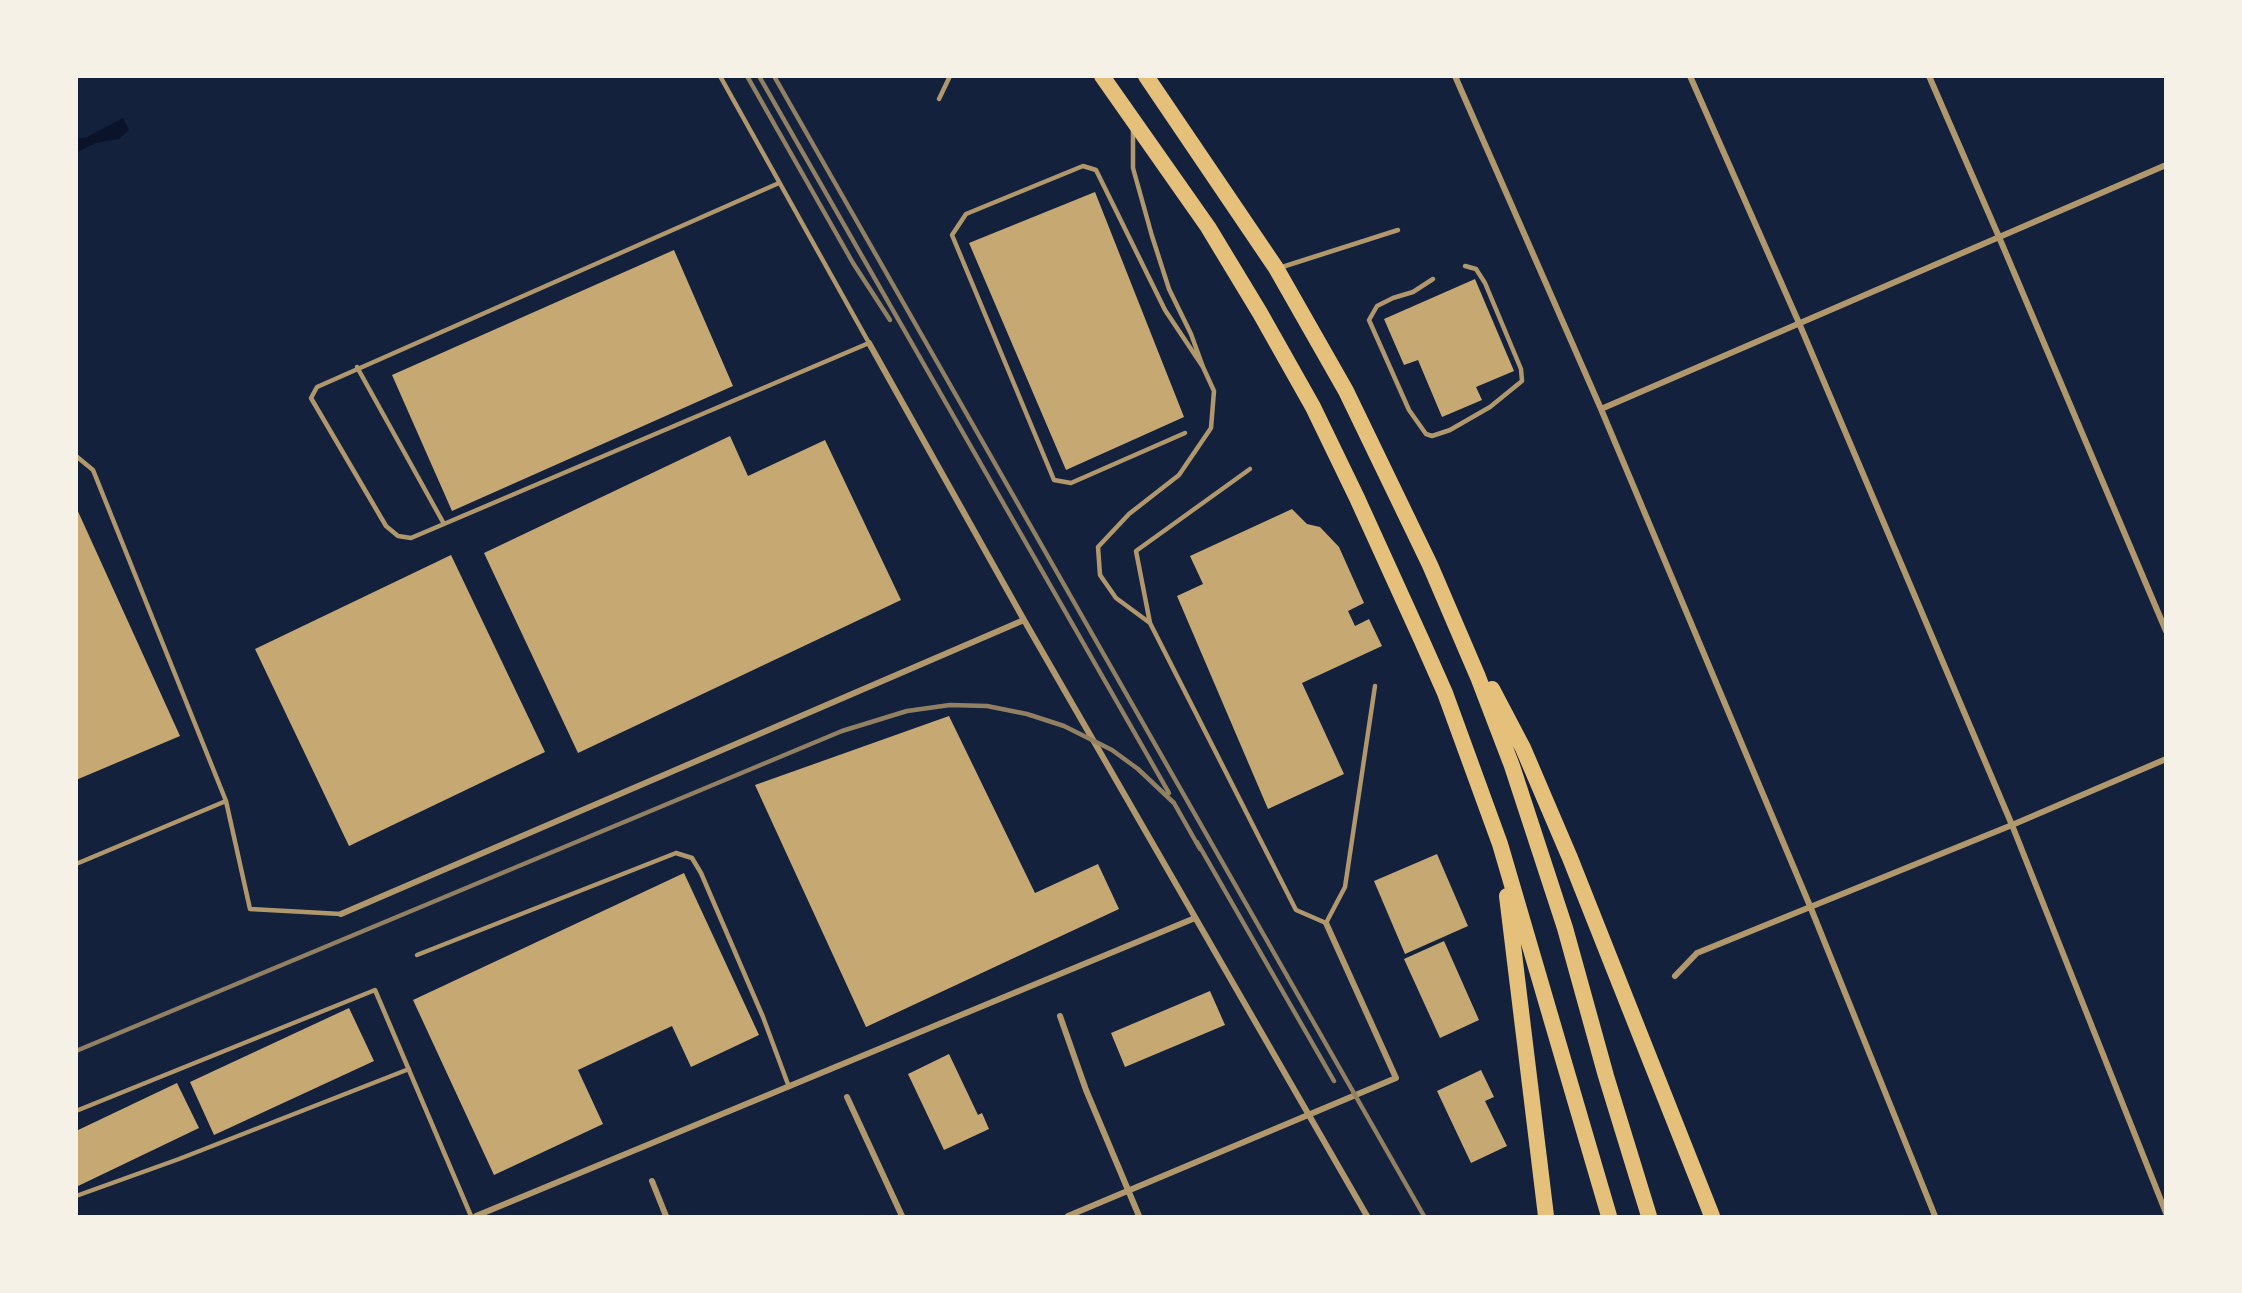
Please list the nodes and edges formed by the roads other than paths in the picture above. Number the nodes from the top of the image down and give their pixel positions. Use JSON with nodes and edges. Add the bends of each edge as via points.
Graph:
{"nodes":[{"id":1,"x":720,"y":76,"type":"edge"},
{"id":2,"x":950,"y":76,"type":"edge"},
{"id":3,"x":1102,"y":76,"type":"edge"},
{"id":4,"x":1146,"y":76,"type":"edge"},
{"id":5,"x":1455,"y":76,"type":"edge"},
{"id":6,"x":1690,"y":76,"type":"edge"},
{"id":7,"x":1929,"y":76,"type":"edge"},
{"id":8,"x":939,"y":99,"type":"dead end"},
{"id":9,"x":1134,"y":120,"type":"junction"},
{"id":10,"x":2166,"y":165,"type":"edge"},
{"id":11,"x":779,"y":183,"type":"junction"},
{"id":12,"x":1398,"y":230,"type":"dead end"},
{"id":13,"x":2000,"y":237,"type":"junction"},
{"id":14,"x":1465,"y":266,"type":"dead end"},
{"id":15,"x":1276,"y":268,"type":"junction"},
{"id":16,"x":1433,"y":279,"type":"dead end"},
{"id":17,"x":1799,"y":323,"type":"junction"},
{"id":18,"x":869,"y":343,"type":"junction"},
{"id":19,"x":1203,"y":367,"type":"junction"},
{"id":20,"x":357,"y":368,"type":"junction"},
{"id":21,"x":1601,"y":410,"type":"junction"},
{"id":22,"x":1185,"y":433,"type":"dead end"},
{"id":23,"x":76,"y":456,"type":"edge"},
{"id":24,"x":1250,"y":470,"type":"dead end"},
{"id":25,"x":444,"y":524,"type":"junction"},
{"id":26,"x":1430,"y":565,"type":"junction"},
{"id":27,"x":1024,"y":620,"type":"junction"},
{"id":28,"x":1150,"y":623,"type":"junction"},
{"id":29,"x":2166,"y":631,"type":"edge"},
{"id":30,"x":1375,"y":686,"type":"dead end"},
{"id":31,"x":2166,"y":759,"type":"edge"},
{"id":32,"x":226,"y":801,"type":"junction"},
{"id":33,"x":2012,"y":825,"type":"junction"},
{"id":34,"x":1500,"y":844,"type":"junction"},
{"id":35,"x":76,"y":864,"type":"edge"},
{"id":36,"x":1810,"y":906,"type":"junction"},
{"id":37,"x":341,"y":914,"type":"joint"},
{"id":38,"x":1195,"y":918,"type":"junction"},
{"id":39,"x":1326,"y":923,"type":"junction"},
{"id":40,"x":417,"y":955,"type":"dead end"},
{"id":41,"x":1675,"y":976,"type":"dead end"},
{"id":42,"x":1060,"y":1016,"type":"dead end"},
{"id":43,"x":409,"y":1069,"type":"junction"},
{"id":44,"x":789,"y":1087,"type":"junction"},
{"id":45,"x":847,"y":1097,"type":"dead end"},
{"id":46,"x":76,"y":1111,"type":"edge"},
{"id":47,"x":1308,"y":1115,"type":"junction"},
{"id":48,"x":652,"y":1180,"type":"dead end"},
{"id":49,"x":1128,"y":1190,"type":"junction"},
{"id":50,"x":76,"y":1196,"type":"edge"},
{"id":51,"x":2166,"y":1213,"type":"edge"},
{"id":52,"x":474,"y":1216,"type":"edge"},
{"id":53,"x":666,"y":1216,"type":"edge"},
{"id":54,"x":902,"y":1216,"type":"edge"},
{"id":55,"x":1068,"y":1216,"type":"edge"},
{"id":56,"x":1138,"y":1216,"type":"edge"},
{"id":57,"x":1367,"y":1216,"type":"edge"},
{"id":58,"x":1546,"y":1216,"type":"edge"},
{"id":59,"x":1609,"y":1216,"type":"edge"},
{"id":60,"x":1649,"y":1216,"type":"edge"},
{"id":61,"x":1712,"y":1216,"type":"edge"},
{"id":62,"x":1935,"y":1216,"type":"edge"}],
"edges":[{"from":1,"to":11,"type":"lane"},
{"from":2,"to":8,"type":"lane"},
{"from":3,"to":9,"type":"highway"},
{"from":4,"to":15,"type":"highway"},
{"from":5,"to":21,"type":"street"},
{"from":6,"to":17,"type":"street"},
{"from":7,"to":13,"type":"street"},
{"from":9,"to":19,"type":"lane","via":[[1133,168],[1169,289]]},
{"from":9,"to":34,"type":"highway","via":[[1208,227],[1313,407],[1440,683]]},
{"from":10,"to":13,"type":"street"},
{"from":11,"to":18,"type":"lane"},
{"from":11,"to":20,"type":"lane"},
{"from":12,"to":15,"type":"lane"},
{"from":13,"to":17,"type":"street"},
{"from":13,"to":29,"type":"street"},
{"from":14,"to":16,"type":"lane","via":[[1476,269],[1485,283],[1521,369],[1522,381],[1490,407],[1432,436],[1426,434],[1409,410],[1369,320],[1377,306],[1413,292]]},
{"from":15,"to":26,"type":"highway","via":[[1346,391]]},
{"from":17,"to":21,"type":"street"},
{"from":17,"to":33,"type":"street"},
{"from":18,"to":25,"type":"lane"},
{"from":18,"to":27,"type":"street"},
{"from":19,"to":22,"type":"lane","via":[[1165,310],[1096,170],[1083,166],[966,214],[952,235],[1054,480],[1071,483]]},
{"from":19,"to":28,"type":"lane","via":[[1214,391],[1210,428],[1179,475],[1129,514],[1098,547],[1100,575],[1116,598]]},
{"from":20,"to":25,"type":"lane"},
{"from":20,"to":25,"type":"lane","via":[[317,387],[311,398],[386,526],[398,536],[411,538]]},
{"from":21,"to":36,"type":"street"},
{"from":23,"to":32,"type":"lane","via":[[93,470]]},
{"from":24,"to":28,"type":"lane","via":[[1136,551]]},
{"from":26,"to":60,"type":"highway","via":[[1512,766]]},
{"from":26,"to":61,"type":"highway","via":[[1523,748]]},
{"from":27,"to":37,"type":"street"},
{"from":27,"to":38,"type":"street"},
{"from":28,"to":39,"type":"lane","via":[[1296,910]]},
{"from":30,"to":39,"type":"lane","via":[[1345,888]]},
{"from":31,"to":33,"type":"street"},
{"from":32,"to":35,"type":"lane"},
{"from":32,"to":37,"type":"lane","via":[[250,909]]},
{"from":33,"to":36,"type":"street"},
{"from":33,"to":51,"type":"street"},
{"from":34,"to":58,"type":"highway"},
{"from":34,"to":59,"type":"highway"},
{"from":36,"to":41,"type":"street","via":[[1697,953]]},
{"from":36,"to":62,"type":"street"},
{"from":38,"to":44,"type":"street"},
{"from":38,"to":47,"type":"street"},
{"from":39,"to":47,"type":"street","via":[[1396,1078]]},
{"from":40,"to":44,"type":"lane","via":[[676,853],[692,858],[763,1017]]},
{"from":42,"to":49,"type":"street"},
{"from":43,"to":46,"type":"lane","via":[[375,990]]},
{"from":43,"to":50,"type":"lane"},
{"from":43,"to":52,"type":"lane"},
{"from":44,"to":52,"type":"street"},
{"from":45,"to":54,"type":"street"},
{"from":47,"to":49,"type":"street"},
{"from":47,"to":57,"type":"street"},
{"from":48,"to":53,"type":"street"},
{"from":49,"to":55,"type":"street"},
{"from":49,"to":56,"type":"street"}]}
